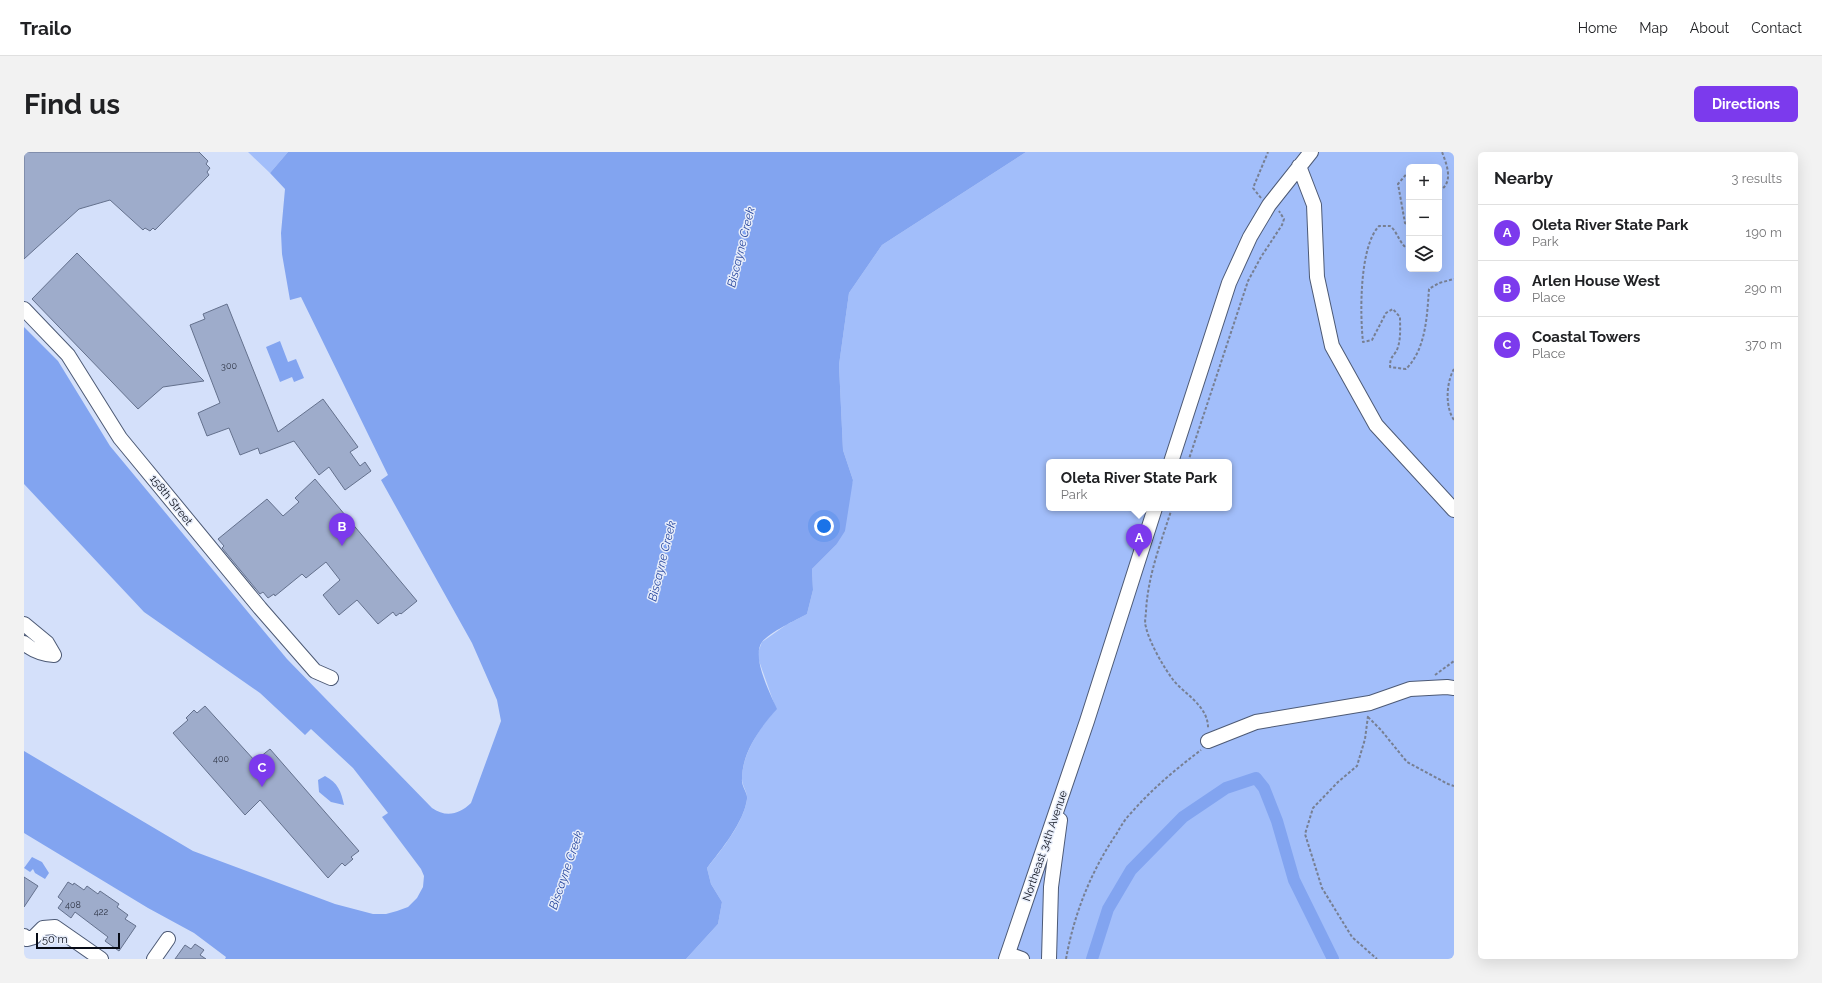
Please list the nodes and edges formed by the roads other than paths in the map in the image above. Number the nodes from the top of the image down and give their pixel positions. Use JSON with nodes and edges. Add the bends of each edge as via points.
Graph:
{"nodes":[{"id":1,"x":1311,"y":152,"type":"edge"},
{"id":2,"x":1299,"y":166,"type":"junction"},
{"id":3,"x":24,"y":309,"type":"edge"},
{"id":4,"x":1172,"y":459,"type":"edge"},
{"id":5,"x":1454,"y":510,"type":"edge"},
{"id":6,"x":1155,"y":511,"type":"edge"},
{"id":7,"x":24,"y":624,"type":"edge"},
{"id":8,"x":24,"y":643,"type":"edge"},
{"id":9,"x":331,"y":678,"type":"dead end"},
{"id":10,"x":1454,"y":688,"type":"edge"},
{"id":11,"x":1208,"y":742,"type":"road end"},
{"id":12,"x":1065,"y":785,"type":"junction"},
{"id":13,"x":168,"y":939,"type":"dead end"},
{"id":14,"x":25,"y":940,"type":"edge"},
{"id":15,"x":1007,"y":956,"type":"edge"},
{"id":16,"x":101,"y":959,"type":"edge"},
{"id":17,"x":154,"y":959,"type":"edge"},
{"id":18,"x":1022,"y":959,"type":"edge"},
{"id":19,"x":1049,"y":959,"type":"edge"}],
"edges":[{"from":1,"to":2,"type":"street"},
{"from":2,"to":4,"type":"street","via":[[1269,204],[1250,237],[1229,283]]},
{"from":2,"to":5,"type":"street","via":[[1314,205],[1317,277],[1332,346],[1376,425]]},
{"from":3,"to":9,"type":"street","name":"158th Street","via":[[68,355],[120,438],[260,608],[315,671]]},
{"from":6,"to":12,"type":"street"},
{"from":7,"to":8,"type":"street","via":[[47,643],[54,655],[35,651]]},
{"from":10,"to":11,"type":"street","via":[[1410,690],[1370,703],[1256,722]]},
{"from":12,"to":15,"type":"street","name":"Northeast 34th Avenue"},
{"from":12,"to":19,"type":"street","name":"Northeast 34th Avenue","via":[[1051,887]]},
{"from":13,"to":17,"type":"street"},
{"from":14,"to":16,"type":"street","via":[[34,937],[43,928],[55,928]]},
{"from":15,"to":18,"type":"street"}]}
